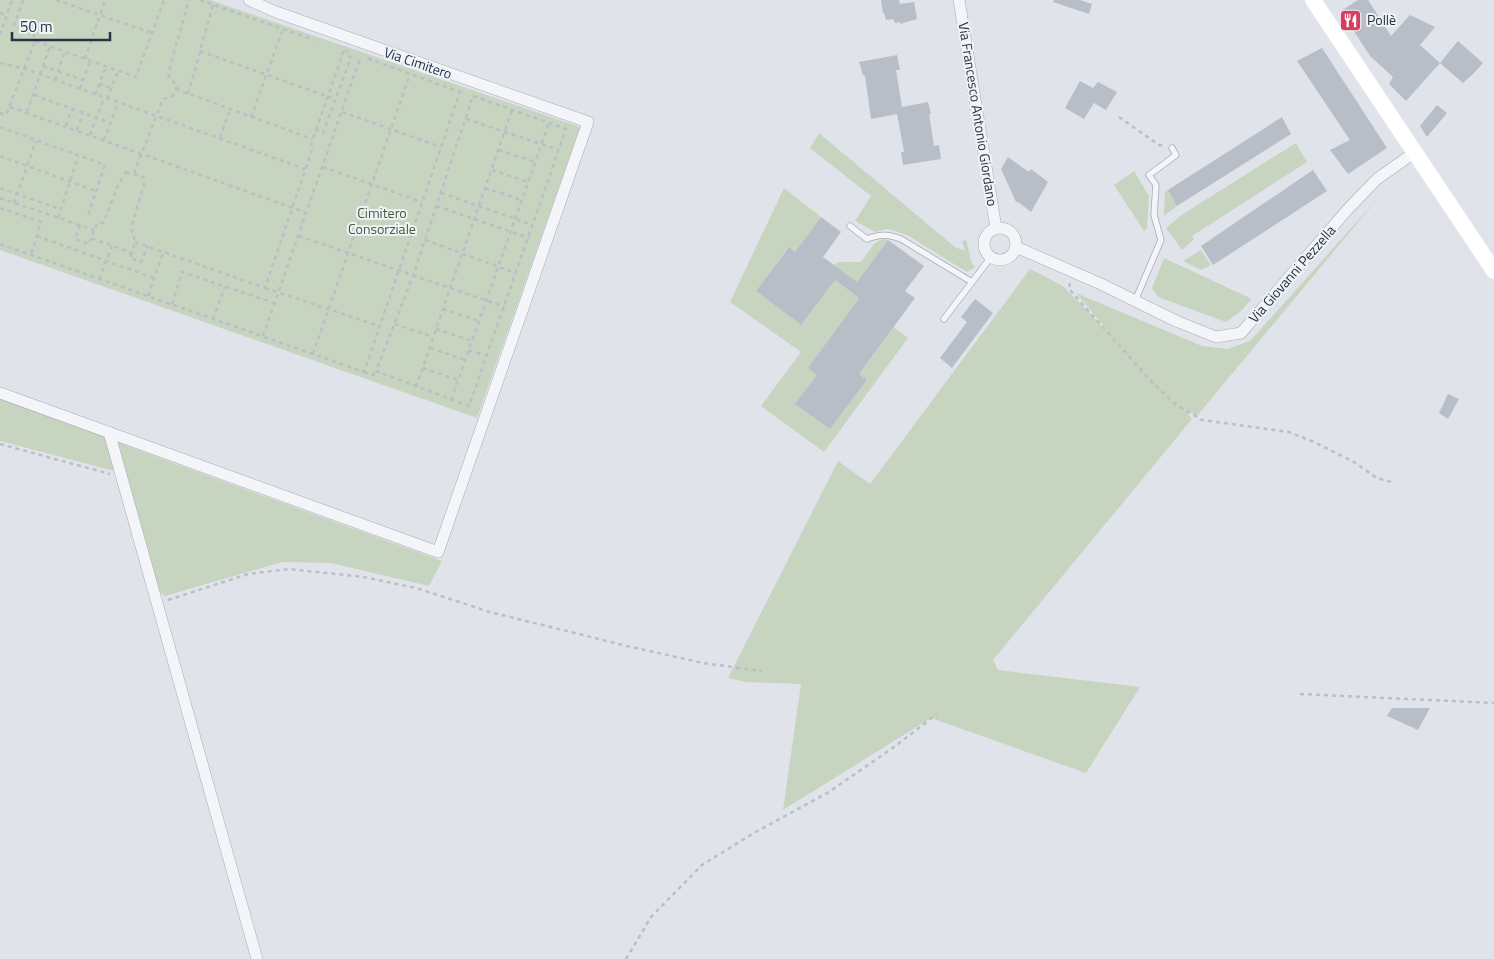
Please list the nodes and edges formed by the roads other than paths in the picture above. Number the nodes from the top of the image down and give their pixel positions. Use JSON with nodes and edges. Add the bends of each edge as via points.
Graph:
{"nodes":[{"id":1,"x":249,"y":0,"type":"edge"},
{"id":2,"x":959,"y":0,"type":"edge"},
{"id":3,"x":1313,"y":0,"type":"edge"},
{"id":4,"x":1172,"y":148,"type":"road end"},
{"id":5,"x":1415,"y":152,"type":"junction"},
{"id":6,"x":850,"y":226,"type":"dead end"},
{"id":7,"x":996,"y":228,"type":"junction"},
{"id":8,"x":1016,"y":247,"type":"junction"},
{"id":9,"x":991,"y":257,"type":"junction"},
{"id":10,"x":1494,"y":271,"type":"edge"},
{"id":11,"x":972,"y":282,"type":"junction"},
{"id":12,"x":1135,"y":301,"type":"junction"},
{"id":13,"x":944,"y":319,"type":"dead end"},
{"id":14,"x":0,"y":393,"type":"edge"},
{"id":15,"x":109,"y":432,"type":"junction"},
{"id":16,"x":258,"y":959,"type":"edge"}],
"edges":[{"from":1,"to":15,"type":"street","name":"Via Cimitero","via":[[588,122],[438,552]]},
{"from":2,"to":7,"type":"street","name":"Via Francesco Antonio Giordano"},
{"from":3,"to":5,"type":"street"},
{"from":4,"to":12,"type":"lane","via":[[1176,155],[1149,175],[1156,185],[1154,215],[1161,240]]},
{"from":5,"to":10,"type":"street"},
{"from":5,"to":12,"type":"street","name":"Via Giovanni Pezzella","via":[[1377,179],[1348,209],[1241,333],[1216,337]]},
{"from":6,"to":11,"type":"lane","via":[[867,239],[889,235],[901,239]]},
{"from":7,"to":8,"type":"street","via":[[1002,227],[1011,232]]},
{"from":7,"to":9,"type":"street","via":[[985,238],[984,249]]},
{"from":8,"to":9,"type":"street","via":[[1006,259]]},
{"from":8,"to":12,"type":"street","name":"Via Giovanni Pezzella"},
{"from":9,"to":11,"type":"lane"},
{"from":11,"to":13,"type":"lane"},
{"from":14,"to":15,"type":"street"},
{"from":15,"to":16,"type":"street"}]}
